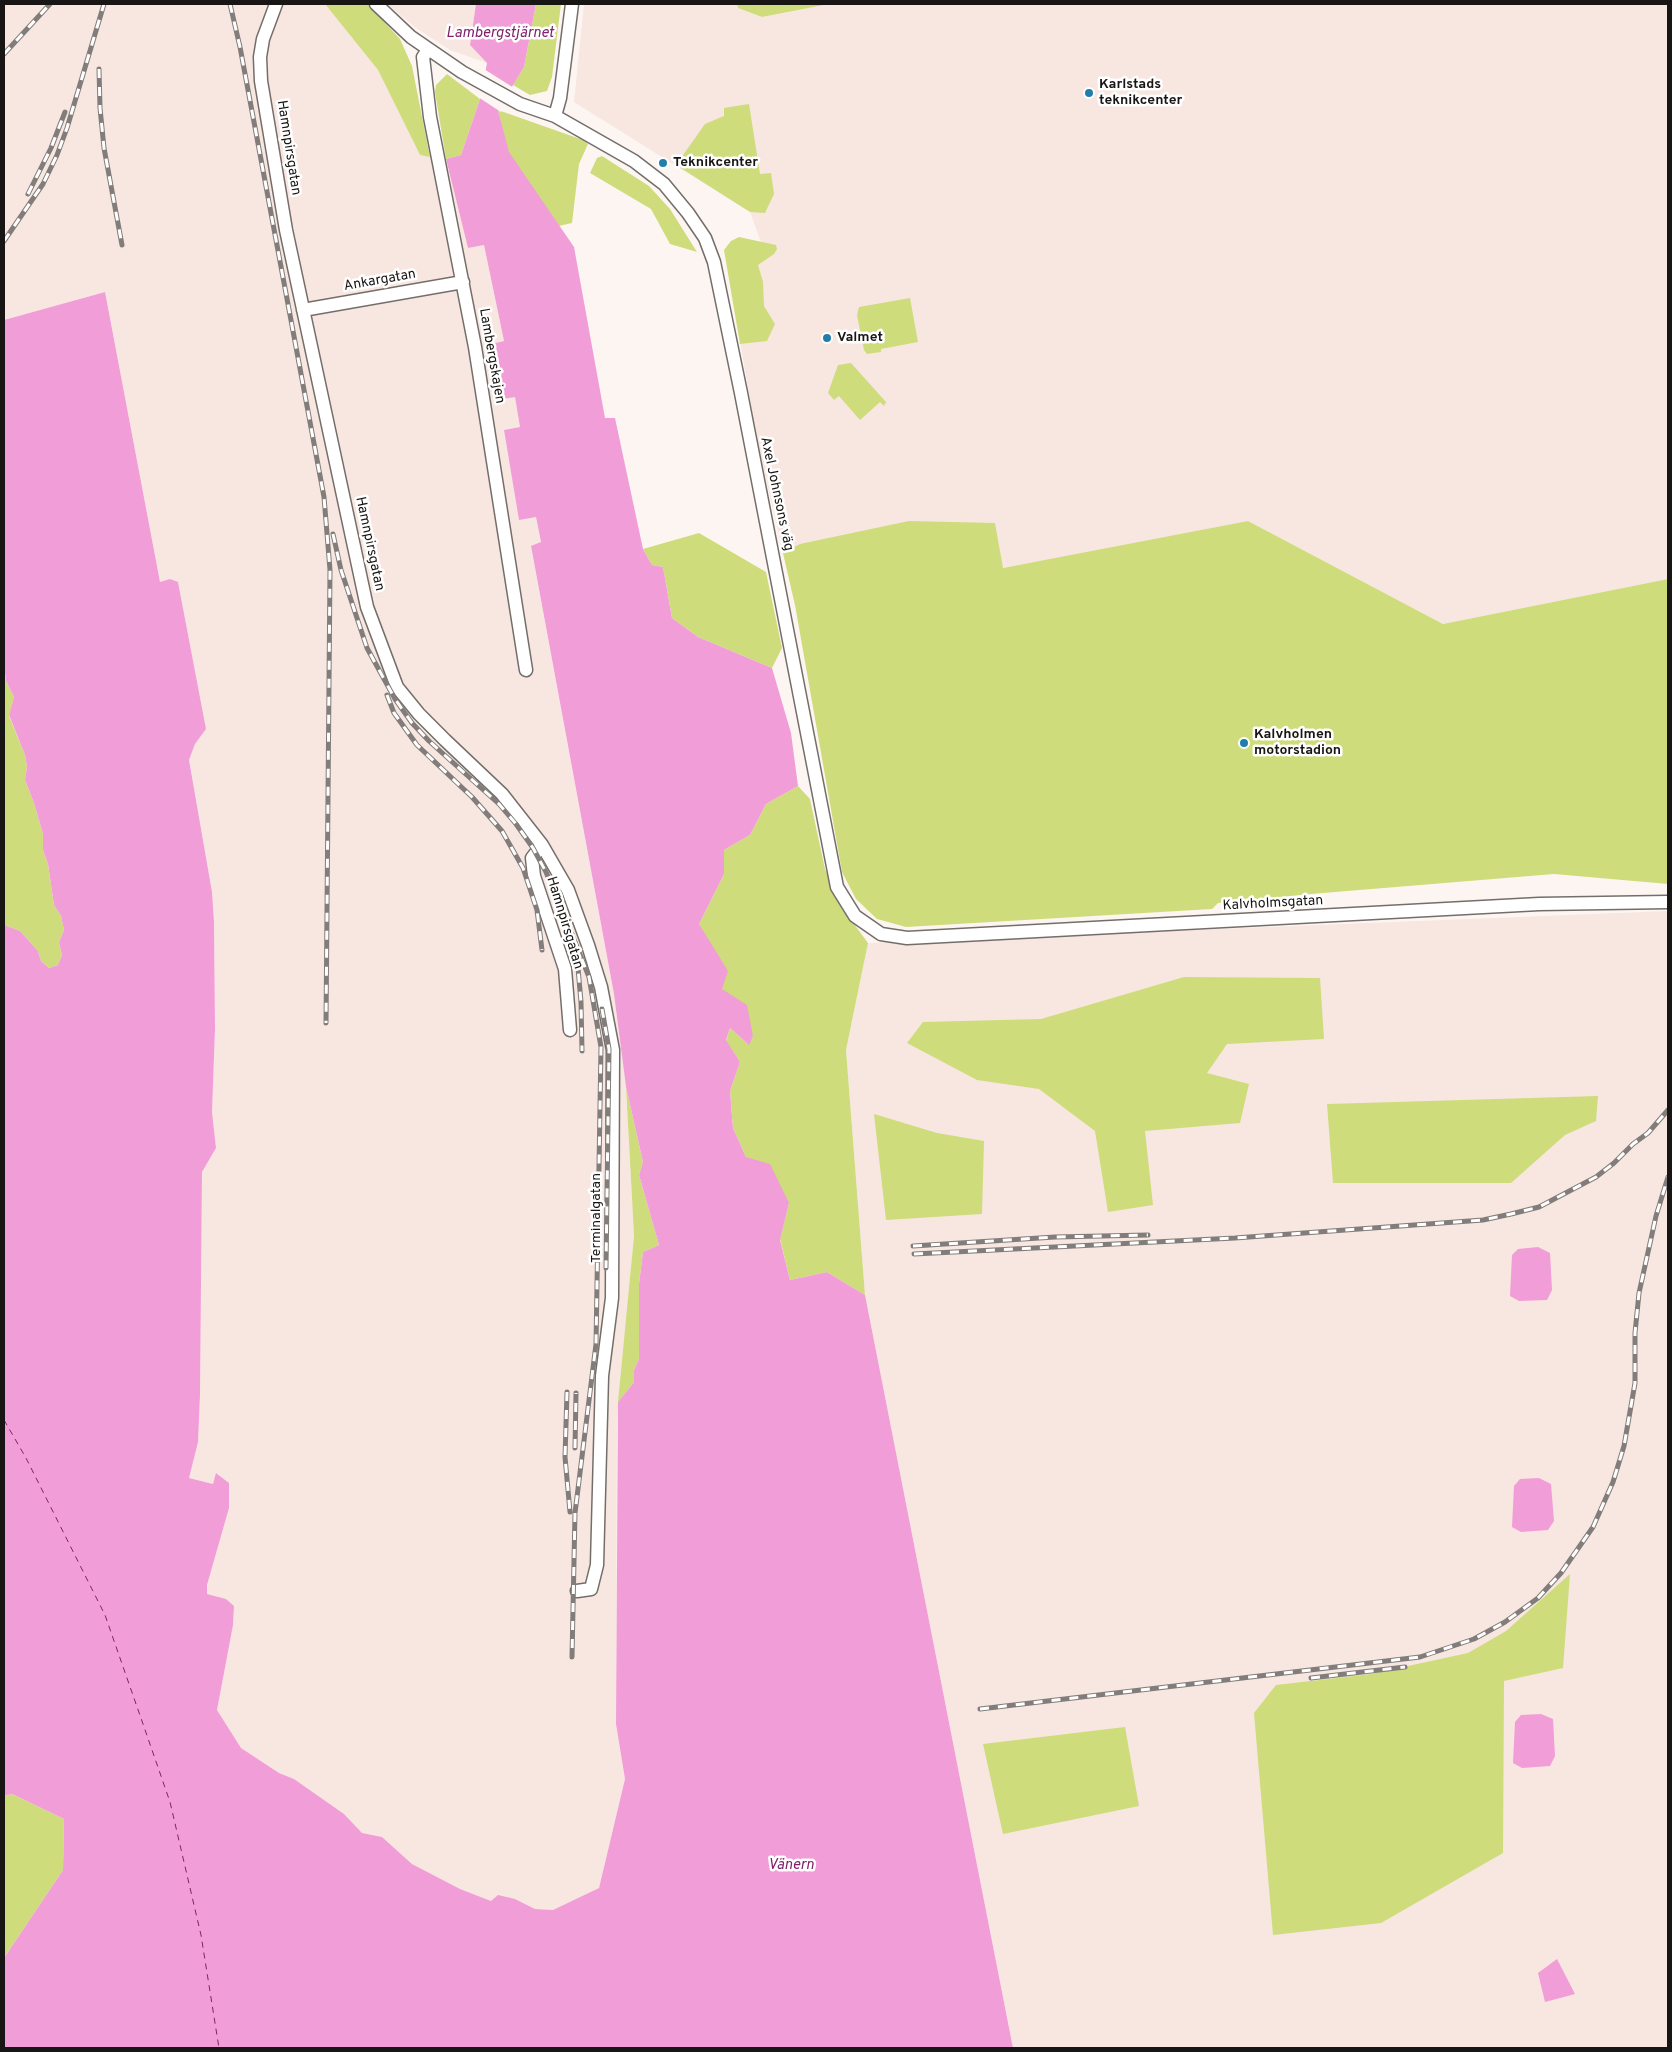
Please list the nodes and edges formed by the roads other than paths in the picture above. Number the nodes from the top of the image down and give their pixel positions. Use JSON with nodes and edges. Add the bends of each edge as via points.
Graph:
{"nodes":[{"id":1,"x":276,"y":4,"type":"edge"},
{"id":2,"x":376,"y":4,"type":"edge"},
{"id":3,"x":572,"y":4,"type":"edge"},
{"id":4,"x":428,"y":50,"type":"junction"},
{"id":5,"x":555,"y":116,"type":"junction"},
{"id":6,"x":462,"y":282,"type":"junction"},
{"id":7,"x":304,"y":310,"type":"junction"},
{"id":8,"x":526,"y":670,"type":"dead end"},
{"id":9,"x":542,"y":845,"type":"junction"},
{"id":10,"x":1668,"y":902,"type":"edge"},
{"id":11,"x":880,"y":934,"type":"joint"},
{"id":12,"x":570,"y":1030,"type":"dead end"},
{"id":13,"x":578,"y":1591,"type":"dead end"}],
"edges":[{"from":1,"to":7,"type":"street","name":"Hamnpirsgatan","via":[[263,39],[260,57],[262,81],[286,230]]},
{"from":2,"to":4,"type":"street","name":"Axel Johnsons väg"},
{"from":3,"to":5,"type":"street"},
{"from":4,"to":5,"type":"street","name":"Axel Johnsons väg","via":[[520,104]]},
{"from":4,"to":6,"type":"street","name":"Lambergskajen","via":[[424,57],[428,100]]},
{"from":5,"to":11,"type":"street","name":"Axel Johnsons väg","via":[[634,161],[664,184],[705,238],[716,271],[837,887],[855,916]]},
{"from":6,"to":7,"type":"street","name":"Ankargatan"},
{"from":6,"to":8,"type":"street","name":"Lambergskajen"},
{"from":7,"to":9,"type":"street","name":"Hamnpirsgatan","via":[[367,607],[397,687],[444,740],[502,794]]},
{"from":9,"to":12,"type":"street","name":"Hamnpirsgatan","via":[[532,858],[534,876],[565,969]]},
{"from":9,"to":13,"type":"street","name":"Terminalgatan","via":[[568,890],[588,945],[601,987],[613,1050],[612,1298],[602,1376],[597,1565],[591,1589]]},
{"from":10,"to":11,"type":"street","name":"Kalvholmsgatan","via":[[1539,904],[907,938]]}]}
